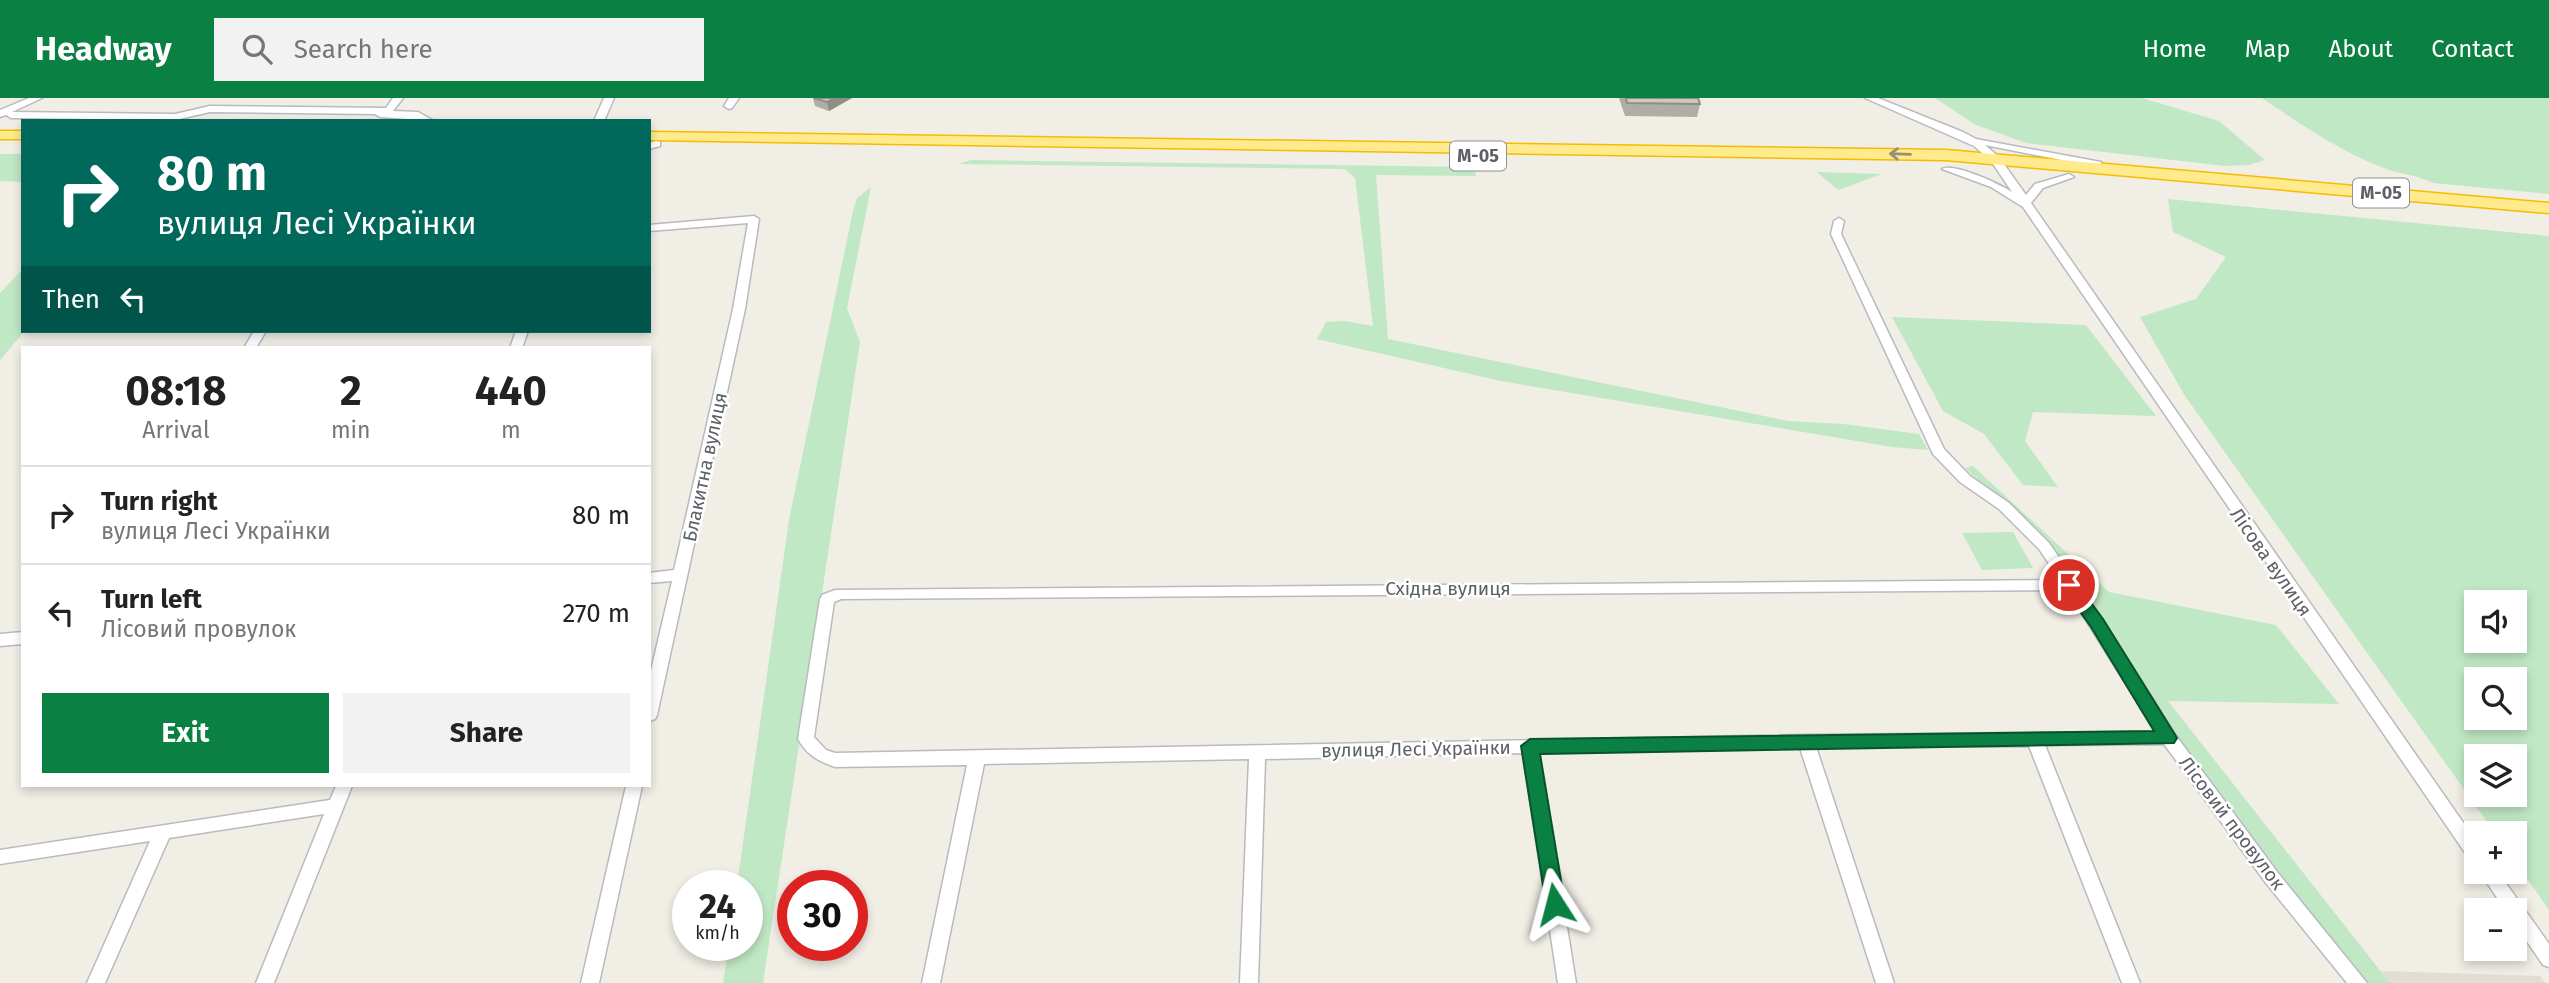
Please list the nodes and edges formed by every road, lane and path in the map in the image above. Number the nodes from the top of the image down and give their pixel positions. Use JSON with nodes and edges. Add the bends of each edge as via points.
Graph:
{"nodes":[{"id":1,"x":37,"y":98,"type":"edge"},
{"id":2,"x":398,"y":98,"type":"edge"},
{"id":3,"x":609,"y":98,"type":"edge"},
{"id":4,"x":1870,"y":98,"type":"edge"},
{"id":5,"x":388,"y":111,"type":"junction"},
{"id":6,"x":12,"y":119,"type":"edge"},
{"id":7,"x":358,"y":119,"type":"edge"},
{"id":8,"x":425,"y":119,"type":"edge"},
{"id":9,"x":598,"y":119,"type":"edge"},
{"id":10,"x":1952,"y":131,"type":"junction"},
{"id":11,"x":0,"y":135,"type":"edge"},
{"id":12,"x":21,"y":135,"type":"edge"},
{"id":13,"x":653,"y":140,"type":"edge"},
{"id":14,"x":1946,"y":162,"type":"junction"},
{"id":15,"x":1999,"y":165,"type":"junction"},
{"id":16,"x":2135,"y":171,"type":"junction"},
{"id":17,"x":2069,"y":177,"type":"junction"},
{"id":18,"x":2024,"y":204,"type":"junction"},
{"id":19,"x":2549,"y":208,"type":"edge"},
{"id":20,"x":2549,"y":220,"type":"edge"},
{"id":21,"x":1839,"y":221,"type":"dead end"},
{"id":22,"x":651,"y":228,"type":"edge"},
{"id":23,"x":680,"y":575,"type":"junction"},
{"id":24,"x":651,"y":578,"type":"edge"},
{"id":25,"x":2069,"y":585,"type":"junction"},
{"id":26,"x":827,"y":599,"type":"joint"},
{"id":27,"x":21,"y":638,"type":"edge"},
{"id":28,"x":0,"y":640,"type":"edge"},
{"id":29,"x":651,"y":706,"type":"edge"},
{"id":30,"x":2168,"y":738,"type":"junction"},
{"id":31,"x":1806,"y":741,"type":"junction"},
{"id":32,"x":2035,"y":741,"type":"junction"},
{"id":33,"x":1530,"y":746,"type":"junction"},
{"id":34,"x":1257,"y":752,"type":"junction"},
{"id":35,"x":977,"y":758,"type":"junction"},
{"id":36,"x":344,"y":787,"type":"edge"},
{"id":37,"x":634,"y":787,"type":"edge"},
{"id":38,"x":334,"y":806,"type":"junction"},
{"id":39,"x":163,"y":832,"type":"junction"},
{"id":40,"x":2464,"y":838,"type":"edge"},
{"id":41,"x":0,"y":857,"type":"edge"},
{"id":42,"x":2527,"y":927,"type":"edge"},
{"id":43,"x":2549,"y":959,"type":"edge"},
{"id":44,"x":96,"y":983,"type":"edge"},
{"id":45,"x":265,"y":983,"type":"edge"},
{"id":46,"x":590,"y":983,"type":"edge"},
{"id":47,"x":931,"y":983,"type":"edge"},
{"id":48,"x":1249,"y":983,"type":"edge"},
{"id":49,"x":1567,"y":983,"type":"edge"},
{"id":50,"x":1885,"y":983,"type":"edge"},
{"id":51,"x":2131,"y":983,"type":"edge"},
{"id":52,"x":2358,"y":983,"type":"edge"}],
"edges":[{"from":1,"to":6,"type":"street"},
{"from":2,"to":5,"type":"street"},
{"from":3,"to":9,"type":"street"},
{"from":4,"to":10,"type":"street"},
{"from":5,"to":6,"type":"street","via":[[210,109],[175,117]]},
{"from":5,"to":7,"type":"street"},
{"from":5,"to":8,"type":"street"},
{"from":10,"to":14,"type":"street","via":[[1966,145]]},
{"from":10,"to":15,"type":"street","via":[[1978,144]]},
{"from":10,"to":16,"type":"street","via":[[2027,153]]},
{"from":11,"to":12,"type":"highway"},
{"from":13,"to":14,"type":"highway","number":"М-05"},
{"from":14,"to":15,"type":"highway","number":"М-05"},
{"from":14,"to":18,"type":"street"},
{"from":15,"to":16,"type":"highway","number":"М-05"},
{"from":15,"to":17,"type":"highway","number":"М-05"},
{"from":15,"to":18,"type":"street","name":"Лісова вулиця"},
{"from":16,"to":19,"type":"highway","number":"М-05"},
{"from":17,"to":18,"type":"street","via":[[2039,186]]},
{"from":17,"to":20,"type":"highway","number":"М-05"},
{"from":18,"to":40,"type":"street","name":"Лісова вулиця"},
{"from":21,"to":25,"type":"street","name":"Лісовий провулок","via":[[1836,234],[1938,451],[2044,546]]},
{"from":22,"to":23,"type":"street","name":"Блакитна вулиця","via":[[754,219],[739,309]]},
{"from":23,"to":24,"type":"street"},
{"from":23,"to":29,"type":"street","name":"Блакитна вулиця"},
{"from":25,"to":26,"type":"street","name":"Східна вулиця","via":[[840,594]]},
{"from":25,"to":30,"type":"street","name":"Лісовий провулок"},
{"from":26,"to":35,"type":"street","name":"вулиця Лесі Українки","via":[[806,738],[820,755],[835,760]]},
{"from":27,"to":28,"type":"street"},
{"from":30,"to":32,"type":"street","name":"вулиця Лесі Українки"},
{"from":30,"to":52,"type":"street","name":"Лісовий провулок","via":[[2272,878]]},
{"from":31,"to":32,"type":"street","name":"вулиця Лесі Українки"},
{"from":31,"to":33,"type":"street","name":"вулиця Лесі Українки"},
{"from":31,"to":50,"type":"street"},
{"from":32,"to":51,"type":"street"},
{"from":33,"to":34,"type":"street","name":"вулиця Лесі Українки"},
{"from":33,"to":49,"type":"street"},
{"from":34,"to":35,"type":"street","name":"вулиця Лесі Українки"},
{"from":34,"to":48,"type":"street"},
{"from":35,"to":47,"type":"street"},
{"from":36,"to":38,"type":"street"},
{"from":37,"to":46,"type":"street"},
{"from":38,"to":39,"type":"street"},
{"from":38,"to":45,"type":"street"},
{"from":39,"to":41,"type":"street"},
{"from":39,"to":44,"type":"street"},
{"from":42,"to":43,"type":"street"}]}
